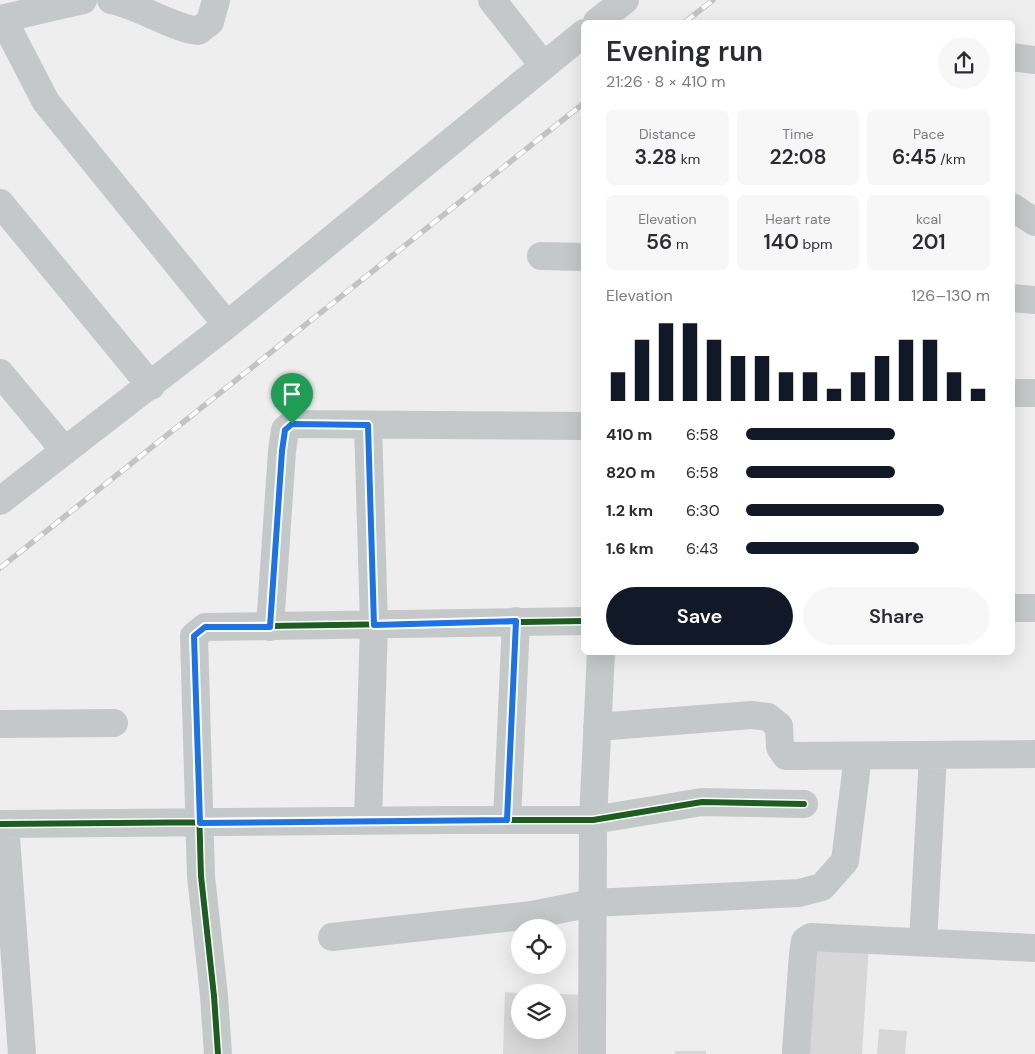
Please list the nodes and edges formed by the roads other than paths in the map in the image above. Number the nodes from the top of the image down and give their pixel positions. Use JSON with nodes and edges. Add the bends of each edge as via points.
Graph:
{"nodes":[{"id":1,"x":84,"y":0,"type":"edge"},
{"id":2,"x":111,"y":0,"type":"edge"},
{"id":3,"x":216,"y":0,"type":"edge"},
{"id":4,"x":492,"y":0,"type":"edge"},
{"id":5,"x":625,"y":0,"type":"edge"},
{"id":6,"x":2,"y":19,"type":"edge"},
{"id":7,"x":600,"y":20,"type":"edge"},
{"id":8,"x":581,"y":35,"type":"edge"},
{"id":9,"x":1015,"y":57,"type":"edge"},
{"id":10,"x":1035,"y":60,"type":"edge"},
{"id":11,"x":544,"y":66,"type":"junction"},
{"id":12,"x":0,"y":203,"type":"edge"},
{"id":13,"x":1015,"y":209,"type":"edge"},
{"id":14,"x":1035,"y":222,"type":"edge"},
{"id":15,"x":541,"y":256,"type":"dead end"},
{"id":16,"x":581,"y":257,"type":"edge"},
{"id":17,"x":1015,"y":298,"type":"edge"},
{"id":18,"x":1035,"y":300,"type":"edge"},
{"id":19,"x":227,"y":325,"type":"junction"},
{"id":20,"x":0,"y":373,"type":"edge"},
{"id":21,"x":151,"y":386,"type":"junction"},
{"id":22,"x":1015,"y":393,"type":"edge"},
{"id":23,"x":1035,"y":393,"type":"edge"},
{"id":24,"x":368,"y":425,"type":"junction"},
{"id":25,"x":581,"y":426,"type":"edge"},
{"id":26,"x":65,"y":451,"type":"junction"},
{"id":27,"x":0,"y":501,"type":"edge"},
{"id":28,"x":1015,"y":608,"type":"edge"},
{"id":29,"x":1035,"y":608,"type":"edge"},
{"id":30,"x":581,"y":620,"type":"edge"},
{"id":31,"x":516,"y":621,"type":"junction"},
{"id":32,"x":374,"y":625,"type":"junction"},
{"id":33,"x":270,"y":627,"type":"junction"},
{"id":34,"x":601,"y":655,"type":"edge"},
{"id":35,"x":114,"y":723,"type":"dead end"},
{"id":36,"x":0,"y":724,"type":"edge"},
{"id":37,"x":597,"y":727,"type":"junction"},
{"id":38,"x":1035,"y":754,"type":"edge"},
{"id":39,"x":933,"y":755,"type":"junction"},
{"id":40,"x":858,"y":756,"type":"junction"},
{"id":41,"x":804,"y":804,"type":"dead end"},
{"id":42,"x":368,"y":820,"type":"junction"},
{"id":43,"x":507,"y":820,"type":"junction"},
{"id":44,"x":593,"y":820,"type":"junction"},
{"id":45,"x":200,"y":823,"type":"junction"},
{"id":46,"x":3,"y":824,"type":"edge"},
{"id":47,"x":592,"y":904,"type":"junction"},
{"id":48,"x":332,"y":936,"type":"dead end"},
{"id":49,"x":923,"y":942,"type":"junction"},
{"id":50,"x":1035,"y":948,"type":"edge"},
{"id":51,"x":796,"y":1051,"type":"dead end"},
{"id":52,"x":22,"y":1054,"type":"edge"},
{"id":53,"x":218,"y":1054,"type":"edge"},
{"id":54,"x":592,"y":1054,"type":"edge"}],
"edges":[{"from":1,"to":6,"type":"street"},
{"from":2,"to":3,"type":"street","via":[[127,3],[182,28],[198,31],[210,22]]},
{"from":4,"to":11,"type":"street"},
{"from":5,"to":7,"type":"street"},
{"from":6,"to":19,"type":"street","via":[[46,102]]},
{"from":8,"to":11,"type":"street"},
{"from":9,"to":10,"type":"street"},
{"from":11,"to":19,"type":"street"},
{"from":12,"to":21,"type":"street"},
{"from":13,"to":14,"type":"street"},
{"from":15,"to":16,"type":"street"},
{"from":17,"to":18,"type":"street"},
{"from":19,"to":21,"type":"street"},
{"from":20,"to":26,"type":"street"},
{"from":21,"to":26,"type":"street"},
{"from":22,"to":23,"type":"street"},
{"from":24,"to":25,"type":"street"},
{"from":24,"to":32,"type":"street"},
{"from":24,"to":33,"type":"street","via":[[292,424],[285,430]]},
{"from":26,"to":27,"type":"street"},
{"from":28,"to":29,"type":"street"},
{"from":30,"to":31,"type":"street"},
{"from":31,"to":32,"type":"street"},
{"from":31,"to":43,"type":"street"},
{"from":32,"to":33,"type":"street"},
{"from":32,"to":42,"type":"street"},
{"from":33,"to":45,"type":"street","via":[[205,627],[194,636]]},
{"from":34,"to":37,"type":"street"},
{"from":35,"to":36,"type":"street"},
{"from":37,"to":40,"type":"street","via":[[752,715],[768,717],[778,726],[780,747],[786,756]]},
{"from":37,"to":44,"type":"street"},
{"from":38,"to":39,"type":"street"},
{"from":39,"to":40,"type":"street"},
{"from":39,"to":49,"type":"street"},
{"from":40,"to":47,"type":"street","via":[[845,861],[822,888],[799,893]]},
{"from":41,"to":44,"type":"street","via":[[702,802]]},
{"from":42,"to":43,"type":"street"},
{"from":42,"to":45,"type":"street"},
{"from":43,"to":44,"type":"street"},
{"from":44,"to":47,"type":"street"},
{"from":45,"to":46,"type":"street"},
{"from":45,"to":53,"type":"street","via":[[201,876]]},
{"from":46,"to":52,"type":"street"},
{"from":47,"to":48,"type":"street","via":[[532,915]]},
{"from":47,"to":54,"type":"street"},
{"from":49,"to":50,"type":"street"},
{"from":49,"to":51,"type":"street","via":[[811,937],[805,941]]}]}
